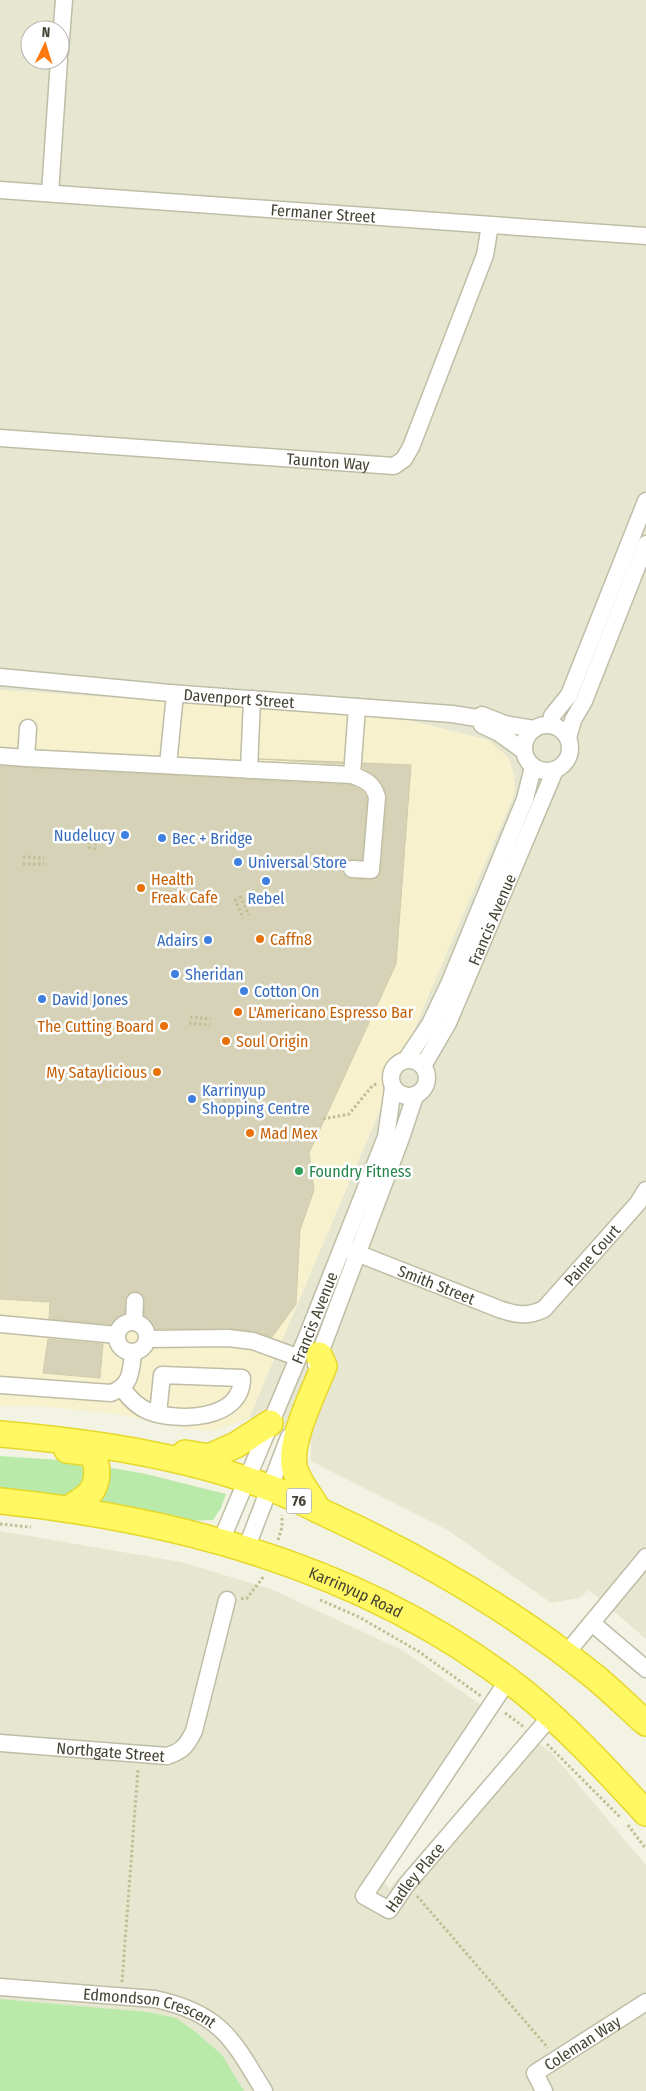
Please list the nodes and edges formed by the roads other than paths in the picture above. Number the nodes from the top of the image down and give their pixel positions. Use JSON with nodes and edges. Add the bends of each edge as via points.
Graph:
{"nodes":[{"id":1,"x":64,"y":0,"type":"edge"},
{"id":2,"x":62,"y":20,"type":"edge"},
{"id":3,"x":59,"y":70,"type":"edge"},
{"id":4,"x":0,"y":190,"type":"edge"},
{"id":5,"x":50,"y":193,"type":"junction"},
{"id":6,"x":490,"y":225,"type":"junction"},
{"id":7,"x":646,"y":236,"type":"edge"},
{"id":8,"x":0,"y":438,"type":"edge"},
{"id":9,"x":646,"y":501,"type":"edge"},
{"id":10,"x":646,"y":544,"type":"edge"},
{"id":11,"x":0,"y":677,"type":"edge"},
{"id":12,"x":175,"y":694,"type":"junction"},
{"id":13,"x":252,"y":699,"type":"junction"},
{"id":14,"x":357,"y":707,"type":"junction"},
{"id":15,"x":477,"y":718,"type":"junction"},
{"id":16,"x":542,"y":727,"type":"junction"},
{"id":17,"x":28,"y":728,"type":"dead end"},
{"id":18,"x":568,"y":738,"type":"junction"},
{"id":19,"x":524,"y":751,"type":"junction"},
{"id":20,"x":0,"y":756,"type":"edge"},
{"id":21,"x":26,"y":758,"type":"junction"},
{"id":22,"x":168,"y":765,"type":"junction"},
{"id":23,"x":533,"y":767,"type":"junction"},
{"id":24,"x":249,"y":770,"type":"junction"},
{"id":25,"x":555,"y":770,"type":"junction"},
{"id":26,"x":352,"y":775,"type":"junction"},
{"id":27,"x":352,"y":869,"type":"dead end"},
{"id":28,"x":406,"y":1060,"type":"junction"},
{"id":29,"x":423,"y":1066,"type":"junction"},
{"id":30,"x":392,"y":1085,"type":"junction"},
{"id":31,"x":415,"y":1096,"type":"junction"},
{"id":32,"x":646,"y":1190,"type":"edge"},
{"id":33,"x":342,"y":1247,"type":"junction"},
{"id":34,"x":358,"y":1253,"type":"junction"},
{"id":35,"x":135,"y":1301,"type":"dead end"},
{"id":36,"x":532,"y":1315,"type":"joint"},
{"id":37,"x":134,"y":1322,"type":"junction"},
{"id":38,"x":0,"y":1324,"type":"edge"},
{"id":39,"x":117,"y":1335,"type":"junction"},
{"id":40,"x":148,"y":1339,"type":"junction"},
{"id":41,"x":133,"y":1353,"type":"junction"},
{"id":42,"x":308,"y":1356,"type":"junction"},
{"id":43,"x":0,"y":1384,"type":"edge"},
{"id":44,"x":122,"y":1388,"type":"junction"},
{"id":45,"x":158,"y":1414,"type":"junction"},
{"id":46,"x":270,"y":1423,"type":"junction"},
{"id":47,"x":0,"y":1434,"type":"edge"},
{"id":48,"x":33,"y":1437,"type":"junction"},
{"id":49,"x":246,"y":1480,"type":"junction"},
{"id":50,"x":278,"y":1491,"type":"junction"},
{"id":51,"x":0,"y":1501,"type":"edge"},
{"id":52,"x":70,"y":1508,"type":"junction"},
{"id":53,"x":319,"y":1511,"type":"junction"},
{"id":54,"x":221,"y":1541,"type":"junction"},
{"id":55,"x":246,"y":1549,"type":"junction"},
{"id":56,"x":646,"y":1557,"type":"edge"},
{"id":57,"x":227,"y":1600,"type":"road end"},
{"id":58,"x":592,"y":1623,"type":"junction"},
{"id":59,"x":565,"y":1655,"type":"junction"},
{"id":60,"x":646,"y":1669,"type":"edge"},
{"id":61,"x":508,"y":1680,"type":"junction"},
{"id":62,"x":551,"y":1716,"type":"junction"},
{"id":63,"x":646,"y":1723,"type":"edge"},
{"id":64,"x":0,"y":1743,"type":"edge"},
{"id":65,"x":646,"y":1813,"type":"edge"},
{"id":66,"x":0,"y":1987,"type":"edge"},
{"id":67,"x":646,"y":2002,"type":"edge"},
{"id":68,"x":264,"y":2091,"type":"edge"},
{"id":69,"x":544,"y":2091,"type":"edge"}],
"edges":[{"from":1,"to":2,"type":"street"},
{"from":3,"to":5,"type":"street"},
{"from":4,"to":5,"type":"street","name":"Fermaner Street"},
{"from":5,"to":6,"type":"street","name":"Fermaner Street"},
{"from":6,"to":7,"type":"street","name":"Fermaner Street"},
{"from":6,"to":8,"type":"street","name":"Taunton Way","via":[[485,255],[410,447],[404,459],[394,466]]},
{"from":9,"to":16,"type":"street","via":[[569,695]]},
{"from":10,"to":18,"type":"street"},
{"from":11,"to":12,"type":"street","name":"Davenport Street"},
{"from":12,"to":13,"type":"street","name":"Davenport Street"},
{"from":12,"to":22,"type":"street"},
{"from":13,"to":14,"type":"street","name":"Davenport Street"},
{"from":13,"to":24,"type":"street"},
{"from":14,"to":15,"type":"street","name":"Davenport Street"},
{"from":14,"to":26,"type":"street"},
{"from":15,"to":16,"type":"street","name":"Davenport Street","via":[[482,716],[505,724]]},
{"from":15,"to":19,"type":"street","name":"Davenport Street","via":[[478,723]]},
{"from":16,"to":18,"type":"street","via":[[564,732]]},
{"from":16,"to":19,"type":"street","via":[[525,739]]},
{"from":17,"to":21,"type":"street"},
{"from":18,"to":25,"type":"street","via":[[570,753],[562,766]]},
{"from":19,"to":23,"type":"street"},
{"from":20,"to":21,"type":"street"},
{"from":21,"to":22,"type":"street"},
{"from":22,"to":24,"type":"street"},
{"from":23,"to":25,"type":"street","via":[[548,772]]},
{"from":23,"to":28,"type":"street","name":"Francis Avenue","via":[[525,799],[449,984],[430,1024]]},
{"from":24,"to":26,"type":"street"},
{"from":25,"to":29,"type":"street","name":"Francis Avenue","via":[[448,1022]]},
{"from":26,"to":27,"type":"street","via":[[374,787],[377,797],[371,870]]},
{"from":28,"to":29,"type":"street"},
{"from":28,"to":30,"type":"street","name":"Francis Avenue","via":[[392,1071]]},
{"from":29,"to":31,"type":"street","name":"Francis Avenue","via":[[427,1083]]},
{"from":30,"to":31,"type":"street","via":[[403,1096]]},
{"from":30,"to":33,"type":"street","name":"Francis Avenue","via":[[386,1137]]},
{"from":31,"to":34,"type":"street","name":"Francis Avenue"},
{"from":32,"to":36,"type":"street","name":"Paine Court","via":[[638,1204],[544,1309]]},
{"from":33,"to":34,"type":"street","name":"Smith Street"},
{"from":33,"to":42,"type":"street","name":"Francis Avenue"},
{"from":34,"to":36,"type":"street","name":"Smith Street","via":[[499,1309]]},
{"from":34,"to":42,"type":"street","name":"Francis Avenue"},
{"from":35,"to":37,"type":"street"},
{"from":37,"to":39,"type":"street","via":[[124,1324]]},
{"from":37,"to":40,"type":"street","via":[[143,1326]]},
{"from":38,"to":39,"type":"street"},
{"from":39,"to":41,"type":"street","via":[[120,1346]]},
{"from":40,"to":41,"type":"street","via":[[142,1349]]},
{"from":40,"to":42,"type":"street","via":[[228,1338],[253,1341]]},
{"from":41,"to":44,"type":"street","via":[[131,1375]]},
{"from":42,"to":46,"type":"street","name":"Francis Avenue"},
{"from":42,"to":50,"type":"street","name":"Francis Avenue"},
{"from":42,"to":53,"type":"highway","via":[[324,1366],[296,1442],[294,1468]]},
{"from":43,"to":44,"type":"street","via":[[111,1394]]},
{"from":44,"to":45,"type":"street","via":[[132,1402]]},
{"from":45,"to":45,"type":"street","via":[[194,1418],[228,1407],[242,1386],[242,1378],[162,1374]]},
{"from":46,"to":48,"type":"highway","via":[[209,1458],[47,1428]]},
{"from":46,"to":49,"type":"street","name":"Francis Avenue"},
{"from":47,"to":48,"type":"highway","number":"76"},
{"from":48,"to":49,"type":"highway","number":"76","via":[[76,1441],[164,1458]]},
{"from":48,"to":52,"type":"highway","via":[[44,1447],[91,1454],[94,1458],[96,1481],[90,1493]]},
{"from":49,"to":50,"type":"highway","number":"76"},
{"from":49,"to":54,"type":"street","name":"Francis Avenue"},
{"from":50,"to":53,"type":"highway","number":"76"},
{"from":50,"to":55,"type":"street","name":"Francis Avenue"},
{"from":51,"to":52,"type":"highway","name":"Karrinyup Road"},
{"from":52,"to":54,"type":"highway","name":"Karrinyup Road"},
{"from":53,"to":59,"type":"highway","number":"76","via":[[433,1567]]},
{"from":54,"to":55,"type":"highway","name":"Karrinyup Road"},
{"from":55,"to":61,"type":"highway","name":"Karrinyup Road","via":[[266,1571],[329,1579],[403,1613],[458,1645]]},
{"from":56,"to":58,"type":"street"},
{"from":57,"to":64,"type":"street","name":"Northgate Street","via":[[194,1731],[180,1752],[167,1756]]},
{"from":58,"to":59,"type":"street"},
{"from":58,"to":60,"type":"street"},
{"from":59,"to":63,"type":"highway","number":"76"},
{"from":61,"to":62,"type":"highway","name":"Karrinyup Road"},
{"from":61,"to":62,"type":"street","name":"Hadley Place","via":[[364,1896],[389,1910],[407,1884]]},
{"from":62,"to":65,"type":"highway","name":"Karrinyup Road"},
{"from":66,"to":68,"type":"street","name":"Edmondson Crescent","via":[[155,1999],[179,2004],[202,2014],[220,2027],[235,2043]]},
{"from":67,"to":69,"type":"street","name":"Coleman Way","via":[[535,2073]]}]}
